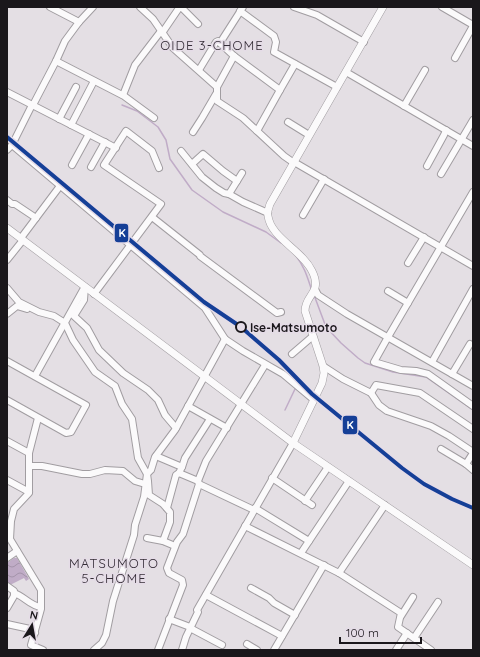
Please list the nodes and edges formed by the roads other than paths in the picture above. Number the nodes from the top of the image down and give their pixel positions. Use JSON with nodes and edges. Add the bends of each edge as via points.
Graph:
{"nodes":[{"id":1,"x":50,"y":7,"type":"edge"},
{"id":2,"x":93,"y":7,"type":"edge"},
{"id":3,"x":140,"y":7,"type":"edge"},
{"id":4,"x":294,"y":7,"type":"edge"},
{"id":5,"x":383,"y":7,"type":"edge"},
{"id":6,"x":442,"y":7,"type":"edge"},
{"id":7,"x":242,"y":9,"type":"edge"},
{"id":8,"x":79,"y":22,"type":"junction"},
{"id":9,"x":198,"y":24,"type":"dead end"},
{"id":10,"x":473,"y":26,"type":"edge"},
{"id":11,"x":162,"y":32,"type":"junction"},
{"id":12,"x":364,"y":42,"type":"junction"},
{"id":13,"x":220,"y":43,"type":"junction"},
{"id":14,"x":234,"y":56,"type":"junction"},
{"id":15,"x":455,"y":58,"type":"dead end"},
{"id":16,"x":56,"y":61,"type":"junction"},
{"id":17,"x":295,"y":64,"type":"junction"},
{"id":18,"x":199,"y":70,"type":"junction"},
{"id":19,"x":425,"y":70,"type":"dead end"},
{"id":20,"x":346,"y":72,"type":"junction"},
{"id":21,"x":94,"y":81,"type":"junction"},
{"id":22,"x":76,"y":87,"type":"dead end"},
{"id":23,"x":337,"y":87,"type":"junction"},
{"id":24,"x":217,"y":90,"type":"junction"},
{"id":25,"x":280,"y":90,"type":"junction"},
{"id":26,"x":7,"y":92,"type":"edge"},
{"id":27,"x":123,"y":96,"type":"junction"},
{"id":28,"x":33,"y":105,"type":"junction"},
{"id":29,"x":404,"y":106,"type":"junction"},
{"id":30,"x":154,"y":118,"type":"dead end"},
{"id":31,"x":59,"y":119,"type":"junction"},
{"id":32,"x":473,"y":120,"type":"edge"},
{"id":33,"x":288,"y":122,"type":"dead end"},
{"id":34,"x":71,"y":125,"type":"junction"},
{"id":35,"x":446,"y":130,"type":"junction"},
{"id":36,"x":257,"y":131,"type":"junction"},
{"id":37,"x":193,"y":132,"type":"dead end"},
{"id":38,"x":89,"y":134,"type":"junction"},
{"id":39,"x":310,"y":135,"type":"junction"},
{"id":40,"x":462,"y":139,"type":"junction"},
{"id":41,"x":104,"y":142,"type":"junction"},
{"id":42,"x":12,"y":145,"type":"junction"},
{"id":43,"x":473,"y":146,"type":"edge"},
{"id":44,"x":116,"y":148,"type":"junction"},
{"id":45,"x":7,"y":150,"type":"edge"},
{"id":46,"x":181,"y":151,"type":"dead end"},
{"id":47,"x":294,"y":162,"type":"junction"},
{"id":48,"x":192,"y":164,"type":"junction"},
{"id":49,"x":72,"y":165,"type":"dead end"},
{"id":50,"x":427,"y":166,"type":"dead end"},
{"id":51,"x":91,"y":167,"type":"dead end"},
{"id":52,"x":159,"y":168,"type":"dead end"},
{"id":53,"x":242,"y":173,"type":"dead end"},
{"id":54,"x":441,"y":174,"type":"dead end"},
{"id":55,"x":324,"y":179,"type":"junction"},
{"id":56,"x":237,"y":181,"type":"junction"},
{"id":57,"x":60,"y":186,"type":"junction"},
{"id":58,"x":473,"y":192,"type":"edge"},
{"id":59,"x":229,"y":194,"type":"junction"},
{"id":60,"x":7,"y":200,"type":"edge"},
{"id":61,"x":268,"y":213,"type":"junction"},
{"id":62,"x":303,"y":215,"type":"dead end"},
{"id":63,"x":152,"y":217,"type":"junction"},
{"id":64,"x":36,"y":218,"type":"junction"},
{"id":65,"x":7,"y":228,"type":"edge"},
{"id":66,"x":424,"y":237,"type":"junction"},
{"id":67,"x":22,"y":239,"type":"junction"},
{"id":68,"x":131,"y":246,"type":"junction"},
{"id":69,"x":441,"y":247,"type":"junction"},
{"id":70,"x":7,"y":260,"type":"edge"},
{"id":71,"x":408,"y":263,"type":"dead end"},
{"id":72,"x":473,"y":266,"type":"edge"},
{"id":73,"x":85,"y":287,"type":"junction"},
{"id":74,"x":7,"y":288,"type":"edge"},
{"id":75,"x":473,"y":289,"type":"edge"},
{"id":76,"x":314,"y":292,"type":"junction"},
{"id":77,"x":388,"y":292,"type":"dead end"},
{"id":78,"x":94,"y":294,"type":"junction"},
{"id":79,"x":408,"y":303,"type":"junction"},
{"id":80,"x":281,"y":312,"type":"dead end"},
{"id":81,"x":7,"y":314,"type":"edge"},
{"id":82,"x":76,"y":318,"type":"junction"},
{"id":83,"x":64,"y":324,"type":"junction"},
{"id":84,"x":69,"y":332,"type":"junction"},
{"id":85,"x":313,"y":336,"type":"junction"},
{"id":86,"x":388,"y":337,"type":"junction"},
{"id":87,"x":225,"y":339,"type":"junction"},
{"id":88,"x":470,"y":344,"type":"dead end"},
{"id":89,"x":292,"y":354,"type":"dead end"},
{"id":90,"x":7,"y":361,"type":"edge"},
{"id":91,"x":432,"y":362,"type":"junction"},
{"id":92,"x":265,"y":365,"type":"junction"},
{"id":93,"x":323,"y":366,"type":"junction"},
{"id":94,"x":452,"y":374,"type":"junction"},
{"id":95,"x":35,"y":376,"type":"junction"},
{"id":96,"x":204,"y":376,"type":"junction"},
{"id":97,"x":473,"y":386,"type":"edge"},
{"id":98,"x":371,"y":393,"type":"junction"},
{"id":99,"x":7,"y":400,"type":"edge"},
{"id":100,"x":314,"y":400,"type":"junction"},
{"id":101,"x":241,"y":404,"type":"junction"},
{"id":102,"x":188,"y":406,"type":"junction"},
{"id":103,"x":473,"y":406,"type":"edge"},
{"id":104,"x":38,"y":418,"type":"junction"},
{"id":105,"x":210,"y":419,"type":"junction"},
{"id":106,"x":176,"y":428,"type":"junction"},
{"id":107,"x":226,"y":428,"type":"junction"},
{"id":108,"x":473,"y":429,"type":"edge"},
{"id":109,"x":7,"y":441,"type":"edge"},
{"id":110,"x":293,"y":443,"type":"junction"},
{"id":111,"x":441,"y":449,"type":"dead end"},
{"id":112,"x":29,"y":453,"type":"junction"},
{"id":113,"x":473,"y":453,"type":"edge"},
{"id":114,"x":156,"y":456,"type":"junction"},
{"id":115,"x":466,"y":464,"type":"junction"},
{"id":116,"x":29,"y":466,"type":"junction"},
{"id":117,"x":182,"y":467,"type":"junction"},
{"id":118,"x":328,"y":467,"type":"junction"},
{"id":119,"x":473,"y":470,"type":"edge"},
{"id":120,"x":179,"y":473,"type":"junction"},
{"id":121,"x":147,"y":474,"type":"junction"},
{"id":122,"x":272,"y":478,"type":"junction"},
{"id":123,"x":7,"y":480,"type":"edge"},
{"id":124,"x":349,"y":481,"type":"junction"},
{"id":125,"x":199,"y":482,"type":"junction"},
{"id":126,"x":145,"y":484,"type":"junction"},
{"id":127,"x":29,"y":492,"type":"junction"},
{"id":128,"x":305,"y":501,"type":"junction"},
{"id":129,"x":312,"y":505,"type":"dead end"},
{"id":130,"x":385,"y":505,"type":"junction"},
{"id":131,"x":167,"y":508,"type":"junction"},
{"id":132,"x":255,"y":509,"type":"junction"},
{"id":133,"x":245,"y":526,"type":"junction"},
{"id":134,"x":147,"y":538,"type":"dead end"},
{"id":135,"x":163,"y":541,"type":"junction"},
{"id":136,"x":309,"y":541,"type":"junction"},
{"id":137,"x":175,"y":546,"type":"junction"},
{"id":138,"x":17,"y":551,"type":"junction"},
{"id":139,"x":301,"y":553,"type":"junction"},
{"id":140,"x":7,"y":558,"type":"edge"},
{"id":141,"x":324,"y":565,"type":"junction"},
{"id":142,"x":473,"y":565,"type":"edge"},
{"id":143,"x":339,"y":574,"type":"junction"},
{"id":144,"x":7,"y":586,"type":"edge"},
{"id":145,"x":251,"y":588,"type":"dead end"},
{"id":146,"x":14,"y":593,"type":"junction"},
{"id":147,"x":206,"y":595,"type":"junction"},
{"id":148,"x":413,"y":597,"type":"dead end"},
{"id":149,"x":438,"y":602,"type":"dead end"},
{"id":150,"x":41,"y":607,"type":"junction"},
{"id":151,"x":7,"y":608,"type":"edge"},
{"id":152,"x":295,"y":615,"type":"junction"},
{"id":153,"x":400,"y":616,"type":"junction"},
{"id":154,"x":170,"y":618,"type":"junction"},
{"id":155,"x":7,"y":624,"type":"edge"},
{"id":156,"x":190,"y":627,"type":"junction"},
{"id":157,"x":35,"y":633,"type":"junction"},
{"id":158,"x":407,"y":634,"type":"junction"},
{"id":159,"x":282,"y":636,"type":"junction"},
{"id":160,"x":414,"y":638,"type":"junction"},
{"id":161,"x":247,"y":644,"type":"dead end"},
{"id":162,"x":222,"y":645,"type":"dead end"},
{"id":163,"x":43,"y":650,"type":"edge"},
{"id":164,"x":94,"y":650,"type":"edge"},
{"id":165,"x":158,"y":650,"type":"edge"},
{"id":166,"x":182,"y":650,"type":"edge"},
{"id":167,"x":256,"y":650,"type":"edge"},
{"id":168,"x":274,"y":650,"type":"edge"},
{"id":169,"x":396,"y":650,"type":"edge"},
{"id":170,"x":432,"y":650,"type":"edge"}],
"edges":[{"from":1,"to":8,"type":"street"},
{"from":2,"to":8,"type":"street"},
{"from":3,"to":11,"type":"street"},
{"from":4,"to":12,"type":"street","via":[[318,15]]},
{"from":5,"to":12,"type":"street"},
{"from":6,"to":10,"type":"street"},
{"from":7,"to":13,"type":"street"},
{"from":7,"to":17,"type":"street","via":[[274,36],[274,52]]},
{"from":8,"to":16,"type":"street","via":[[65,41]]},
{"from":9,"to":11,"type":"street","via":[[179,8]]},
{"from":10,"to":15,"type":"street"},
{"from":11,"to":18,"type":"street","via":[[173,48]]},
{"from":11,"to":27,"type":"street","via":[[135,65]]},
{"from":12,"to":20,"type":"street"},
{"from":13,"to":14,"type":"street"},
{"from":13,"to":18,"type":"street","via":[[216,42]]},
{"from":14,"to":24,"type":"street"},
{"from":14,"to":25,"type":"street"},
{"from":16,"to":21,"type":"street"},
{"from":16,"to":28,"type":"street"},
{"from":17,"to":23,"type":"street"},
{"from":17,"to":25,"type":"street"},
{"from":18,"to":24,"type":"street"},
{"from":19,"to":29,"type":"street"},
{"from":20,"to":23,"type":"street"},
{"from":20,"to":29,"type":"street"},
{"from":21,"to":27,"type":"street"},
{"from":21,"to":34,"type":"street"},
{"from":22,"to":31,"type":"street"},
{"from":23,"to":39,"type":"street"},
{"from":24,"to":36,"type":"street","via":[[217,100]]},
{"from":24,"to":37,"type":"street"},
{"from":25,"to":36,"type":"street"},
{"from":26,"to":28,"type":"street"},
{"from":27,"to":30,"type":"street"},
{"from":28,"to":31,"type":"street"},
{"from":28,"to":42,"type":"street"},
{"from":29,"to":35,"type":"street"},
{"from":31,"to":34,"type":"street"},
{"from":32,"to":40,"type":"street"},
{"from":33,"to":39,"type":"street"},
{"from":34,"to":38,"type":"street"},
{"from":35,"to":40,"type":"street"},
{"from":35,"to":50,"type":"street"},
{"from":36,"to":47,"type":"street"},
{"from":38,"to":41,"type":"street"},
{"from":38,"to":49,"type":"street"},
{"from":39,"to":47,"type":"street"},
{"from":40,"to":43,"type":"street"},
{"from":40,"to":54,"type":"street"},
{"from":41,"to":44,"type":"street"},
{"from":41,"to":51,"type":"street"},
{"from":42,"to":45,"type":"street"},
{"from":42,"to":57,"type":"street"},
{"from":44,"to":52,"type":"street","via":[[126,131],[152,151]]},
{"from":44,"to":63,"type":"street","via":[[104,165],[161,204]]},
{"from":46,"to":48,"type":"street"},
{"from":47,"to":55,"type":"street"},
{"from":47,"to":61,"type":"street","via":[[270,204]]},
{"from":48,"to":56,"type":"street","via":[[203,154]]},
{"from":48,"to":59,"type":"street","via":[[206,180]]},
{"from":53,"to":56,"type":"street"},
{"from":55,"to":62,"type":"street"},
{"from":55,"to":66,"type":"street"},
{"from":56,"to":59,"type":"street"},
{"from":57,"to":64,"type":"street"},
{"from":57,"to":68,"type":"street"},
{"from":58,"to":69,"type":"street"},
{"from":59,"to":61,"type":"street"},
{"from":60,"to":64,"type":"street"},
{"from":61,"to":76,"type":"street","via":[[274,231],[300,254],[312,271]]},
{"from":63,"to":68,"type":"street"},
{"from":63,"to":80,"type":"street","via":[[241,287],[277,313]]},
{"from":64,"to":67,"type":"street"},
{"from":65,"to":67,"type":"street"},
{"from":66,"to":69,"type":"street"},
{"from":66,"to":71,"type":"street"},
{"from":67,"to":70,"type":"street"},
{"from":67,"to":73,"type":"street"},
{"from":68,"to":78,"type":"street"},
{"from":68,"to":87,"type":"street","via":[[204,308]]},
{"from":69,"to":72,"type":"street"},
{"from":69,"to":79,"type":"street"},
{"from":73,"to":78,"type":"street"},
{"from":73,"to":82,"type":"street","via":[[84,300],[74,316]]},
{"from":73,"to":83,"type":"street"},
{"from":74,"to":83,"type":"street","via":[[19,302],[54,316]]},
{"from":75,"to":91,"type":"street"},
{"from":76,"to":85,"type":"street","via":[[305,305]]},
{"from":76,"to":86,"type":"street"},
{"from":77,"to":79,"type":"street"},
{"from":78,"to":96,"type":"street"},
{"from":79,"to":86,"type":"street"},
{"from":81,"to":83,"type":"street","via":[[17,306],[23,307]]},
{"from":82,"to":84,"type":"street"},
{"from":82,"to":106,"type":"street","via":[[87,328],[99,350],[123,373],[158,400],[165,415]]},
{"from":83,"to":84,"type":"street"},
{"from":83,"to":95,"type":"street"},
{"from":84,"to":121,"type":"street","via":[[95,372],[115,386],[132,419],[138,458]]},
{"from":85,"to":89,"type":"street"},
{"from":85,"to":93,"type":"street"},
{"from":86,"to":91,"type":"street"},
{"from":86,"to":103,"type":"street","via":[[374,362],[428,374]]},
{"from":87,"to":92,"type":"street"},
{"from":87,"to":96,"type":"street"},
{"from":88,"to":94,"type":"street"},
{"from":90,"to":95,"type":"street"},
{"from":91,"to":94,"type":"street"},
{"from":92,"to":100,"type":"street","via":[[283,374]]},
{"from":92,"to":101,"type":"street"},
{"from":93,"to":98,"type":"street"},
{"from":93,"to":100,"type":"street","via":[[322,383]]},
{"from":94,"to":97,"type":"street"},
{"from":95,"to":104,"type":"street","via":[[86,405],[71,432],[66,433]]},
{"from":96,"to":101,"type":"street"},
{"from":96,"to":102,"type":"street"},
{"from":98,"to":108,"type":"street","via":[[376,385],[420,393]]},
{"from":98,"to":113,"type":"street","via":[[387,411],[430,426]]},
{"from":99,"to":104,"type":"street"},
{"from":100,"to":110,"type":"street"},
{"from":101,"to":107,"type":"street"},
{"from":101,"to":110,"type":"street"},
{"from":102,"to":105,"type":"street"},
{"from":102,"to":106,"type":"street"},
{"from":104,"to":112,"type":"street"},
{"from":105,"to":107,"type":"street"},
{"from":105,"to":117,"type":"street"},
{"from":106,"to":114,"type":"street"},
{"from":107,"to":125,"type":"street","via":[[206,461]]},
{"from":109,"to":112,"type":"street"},
{"from":110,"to":118,"type":"street"},
{"from":110,"to":122,"type":"street"},
{"from":111,"to":115,"type":"street"},
{"from":112,"to":116,"type":"street"},
{"from":113,"to":115,"type":"street"},
{"from":114,"to":117,"type":"street"},
{"from":114,"to":121,"type":"street"},
{"from":115,"to":119,"type":"street"},
{"from":116,"to":126,"type":"street","via":[[82,474],[105,470],[123,471],[134,481]]},
{"from":116,"to":127,"type":"street"},
{"from":117,"to":120,"type":"street"},
{"from":118,"to":124,"type":"street"},
{"from":118,"to":128,"type":"street"},
{"from":120,"to":125,"type":"street"},
{"from":120,"to":131,"type":"street","via":[[176,475]]},
{"from":121,"to":126,"type":"street"},
{"from":121,"to":131,"type":"street","via":[[148,495]]},
{"from":122,"to":128,"type":"street"},
{"from":122,"to":132,"type":"street"},
{"from":123,"to":127,"type":"street"},
{"from":124,"to":130,"type":"street"},
{"from":124,"to":136,"type":"street"},
{"from":125,"to":132,"type":"street"},
{"from":125,"to":137,"type":"street","via":[[183,534]]},
{"from":126,"to":164,"type":"street","via":[[144,497],[113,601],[106,635],[99,647]]},
{"from":127,"to":138,"type":"street","via":[[14,509],[11,521],[10,539]]},
{"from":128,"to":129,"type":"street"},
{"from":130,"to":142,"type":"street"},
{"from":130,"to":143,"type":"street"},
{"from":131,"to":135,"type":"street","via":[[171,516]]},
{"from":132,"to":133,"type":"street"},
{"from":132,"to":136,"type":"street"},
{"from":133,"to":139,"type":"street"},
{"from":133,"to":147,"type":"street"},
{"from":134,"to":135,"type":"street"},
{"from":135,"to":137,"type":"street"},
{"from":136,"to":139,"type":"street"},
{"from":137,"to":154,"type":"street","via":[[167,568],[169,573],[183,581]]},
{"from":138,"to":140,"type":"street"},
{"from":138,"to":150,"type":"street","via":[[41,590]]},
{"from":139,"to":141,"type":"street"},
{"from":141,"to":143,"type":"street"},
{"from":141,"to":152,"type":"street"},
{"from":143,"to":153,"type":"street","via":[[401,613]]},
{"from":144,"to":146,"type":"street"},
{"from":145,"to":152,"type":"street"},
{"from":146,"to":150,"type":"street"},
{"from":146,"to":151,"type":"street"},
{"from":147,"to":156,"type":"street"},
{"from":147,"to":159,"type":"street"},
{"from":148,"to":153,"type":"street"},
{"from":149,"to":160,"type":"street"},
{"from":150,"to":157,"type":"street"},
{"from":152,"to":159,"type":"street"},
{"from":153,"to":158,"type":"street","via":[[398,627]]},
{"from":154,"to":156,"type":"street"},
{"from":154,"to":165,"type":"street"},
{"from":155,"to":157,"type":"street"},
{"from":156,"to":162,"type":"street"},
{"from":156,"to":166,"type":"street"},
{"from":157,"to":163,"type":"street","via":[[31,645]]},
{"from":158,"to":160,"type":"street"},
{"from":158,"to":169,"type":"street"},
{"from":159,"to":168,"type":"street"},
{"from":160,"to":170,"type":"street"},
{"from":161,"to":167,"type":"street"}]}
